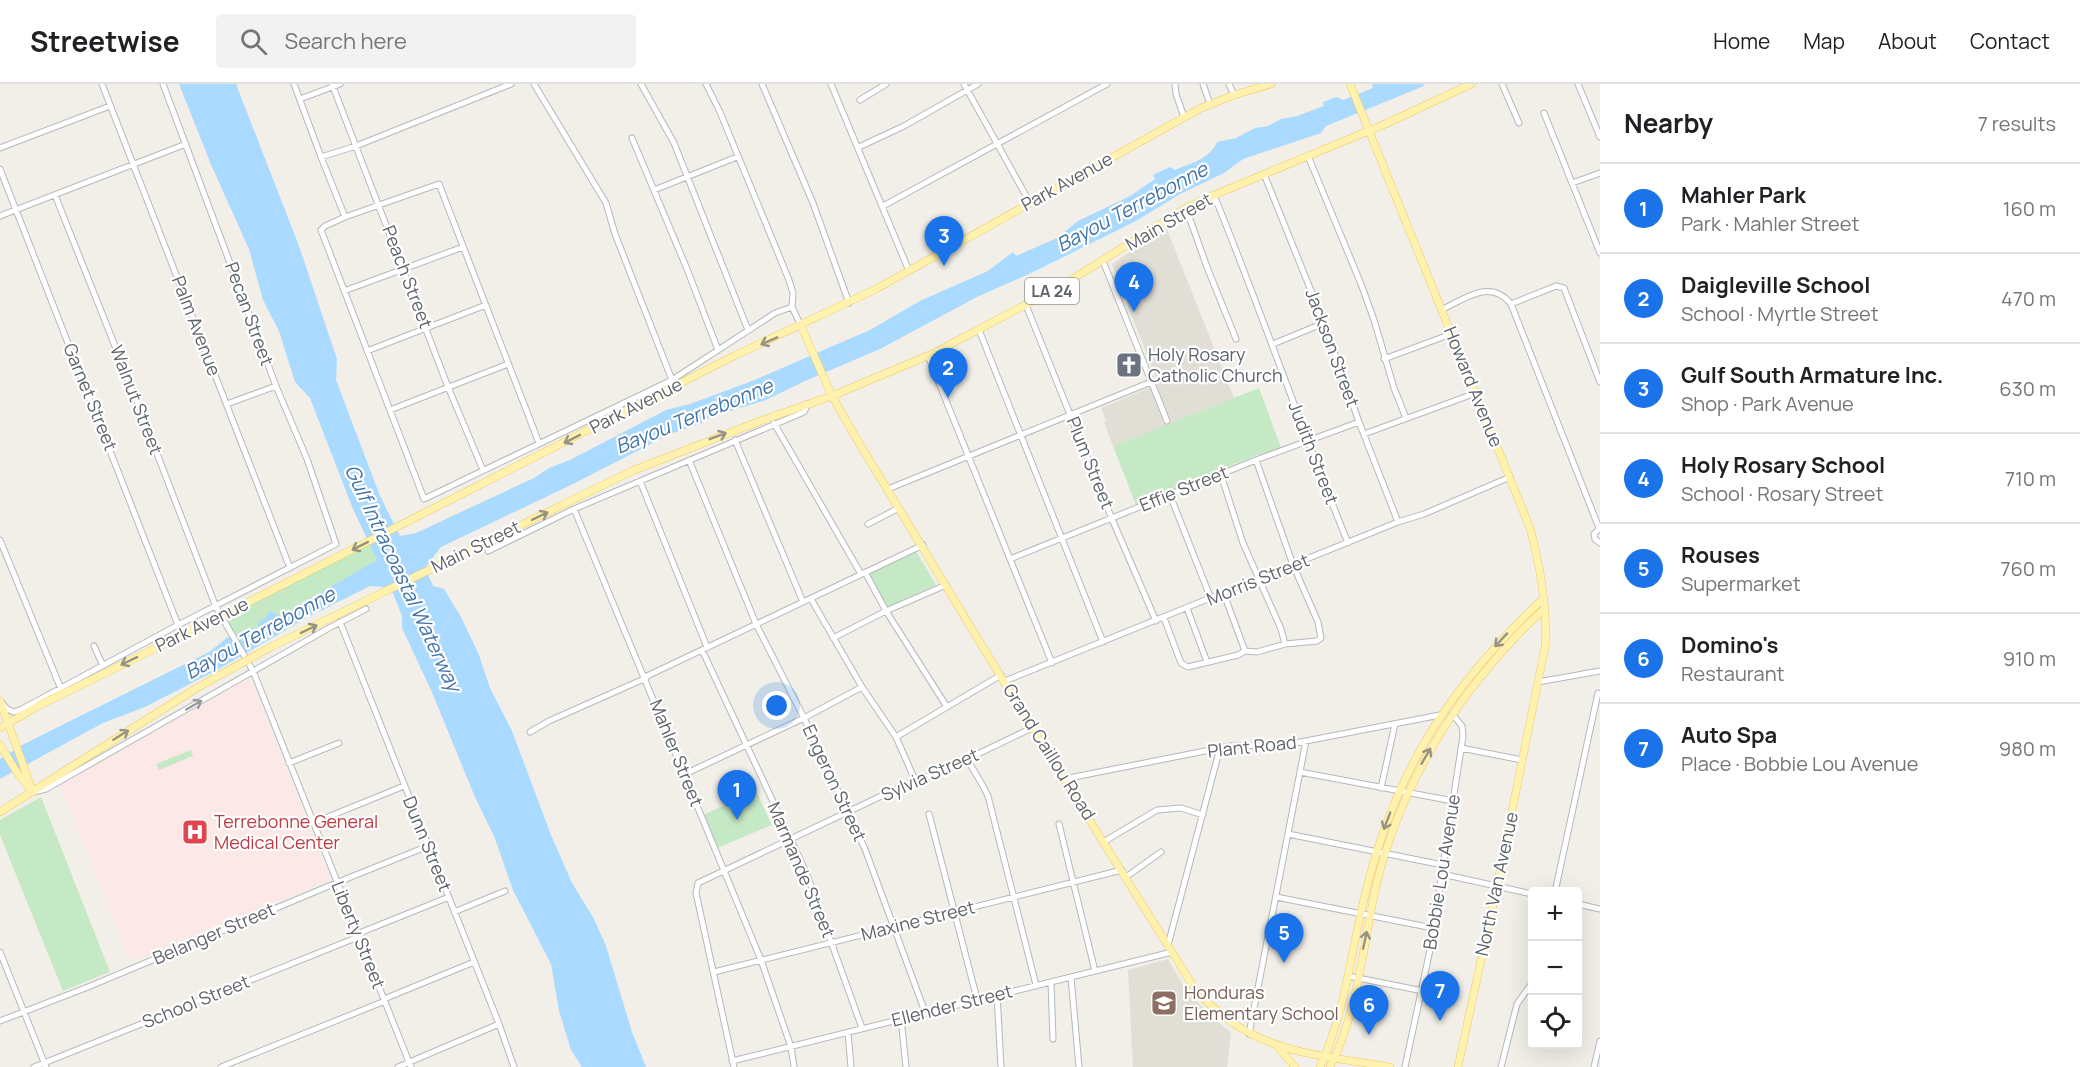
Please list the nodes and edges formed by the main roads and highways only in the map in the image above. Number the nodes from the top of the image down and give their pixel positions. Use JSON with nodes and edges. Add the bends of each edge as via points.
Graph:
{"nodes":[{"id":1,"x":1271,"y":84,"type":"edge"},
{"id":2,"x":1471,"y":84,"type":"edge"},
{"id":3,"x":1350,"y":85,"type":"edge"},
{"id":4,"x":1369,"y":131,"type":"junction"},
{"id":5,"x":801,"y":326,"type":"junction"},
{"id":6,"x":832,"y":396,"type":"junction"},
{"id":7,"x":809,"y":404,"type":"junction"},
{"id":8,"x":839,"y":408,"type":"junction"},
{"id":9,"x":1543,"y":599,"type":"junction"},
{"id":10,"x":1544,"y":609,"type":"junction"},
{"id":11,"x":1534,"y":700,"type":"joint"},
{"id":12,"x":0,"y":701,"type":"edge"},
{"id":13,"x":8,"y":724,"type":"junction"},
{"id":14,"x":0,"y":728,"type":"edge"},
{"id":15,"x":2,"y":747,"type":"edge"},
{"id":16,"x":33,"y":792,"type":"junction"},
{"id":17,"x":0,"y":812,"type":"edge"},
{"id":18,"x":1277,"y":1046,"type":"junction"},
{"id":19,"x":1325,"y":1056,"type":"junction"},
{"id":20,"x":1335,"y":1058,"type":"junction"},
{"id":21,"x":1355,"y":1064,"type":"edge"},
{"id":22,"x":1295,"y":1067,"type":"edge"},
{"id":23,"x":1320,"y":1067,"type":"edge"},
{"id":24,"x":1330,"y":1067,"type":"edge"},
{"id":25,"x":1390,"y":1067,"type":"edge"},
{"id":26,"x":1458,"y":1067,"type":"edge"}],
"edges":[{"from":1,"to":5,"type":"main road","name":"Park Avenue","via":[[1233,95],[1184,117],[909,271]]},
{"from":2,"to":4,"type":"main road","name":"Main Street","number":"LA 24"},
{"from":3,"to":4,"type":"main road","name":"Howard Avenue"},
{"from":4,"to":6,"type":"main road","name":"Main Street","number":"LA 24","via":[[1186,208],[1103,261],[979,330]]},
{"from":4,"to":9,"type":"main road","name":"Howard Avenue","via":[[1530,528]]},
{"from":5,"to":6,"type":"main road","name":"Grand Caillou Road"},
{"from":5,"to":13,"type":"main road","name":"Park Avenue","one_way":true,"bridge":true},
{"from":6,"to":7,"type":"main road","name":"Main Street","number":"LA 24"},
{"from":6,"to":8,"type":"main road","name":"Grand Caillou Road"},
{"from":7,"to":8,"type":"main road"},
{"from":16,"to":7,"type":"main road","name":"Main Street","number":"LA 24","one_way":true,"bridge":true,"via":[[200,686],[269,648],[632,471]]},
{"from":8,"to":18,"type":"main road","name":"Grand Caillou Road","via":[[1195,989],[1228,1021]]},
{"from":9,"to":10,"type":"main road","name":"Howard Avenue"},
{"from":9,"to":19,"type":"main road","one_way":true,"via":[[1464,682],[1440,715],[1399,791],[1376,852]]},
{"from":10,"to":11,"type":"main road","name":"Howard Avenue","via":[[1546,632]]},
{"from":20,"to":10,"type":"main road","one_way":true,"via":[[1358,978],[1385,854],[1421,765],[1452,714],[1497,657]]},
{"from":11,"to":26,"type":"main road","name":"North Van Avenue"},
{"from":12,"to":13,"type":"main road"},
{"from":13,"to":14,"type":"main road","name":"Park Avenue"},
{"from":13,"to":16,"type":"main road"},
{"from":15,"to":16,"type":"main road"},
{"from":16,"to":17,"type":"main road","name":"Main Street","number":"LA 24"},
{"from":18,"to":19,"type":"main road","name":"Grand Caillou Road"},
{"from":18,"to":22,"type":"main road"},
{"from":19,"to":20,"type":"main road","name":"Grand Caillou Road"},
{"from":19,"to":23,"type":"main road"},
{"from":20,"to":21,"type":"main road","name":"Grand Caillou Road"},
{"from":20,"to":24,"type":"main road"},
{"from":21,"to":25,"type":"main road","name":"Grand Caillou Road"}]}
